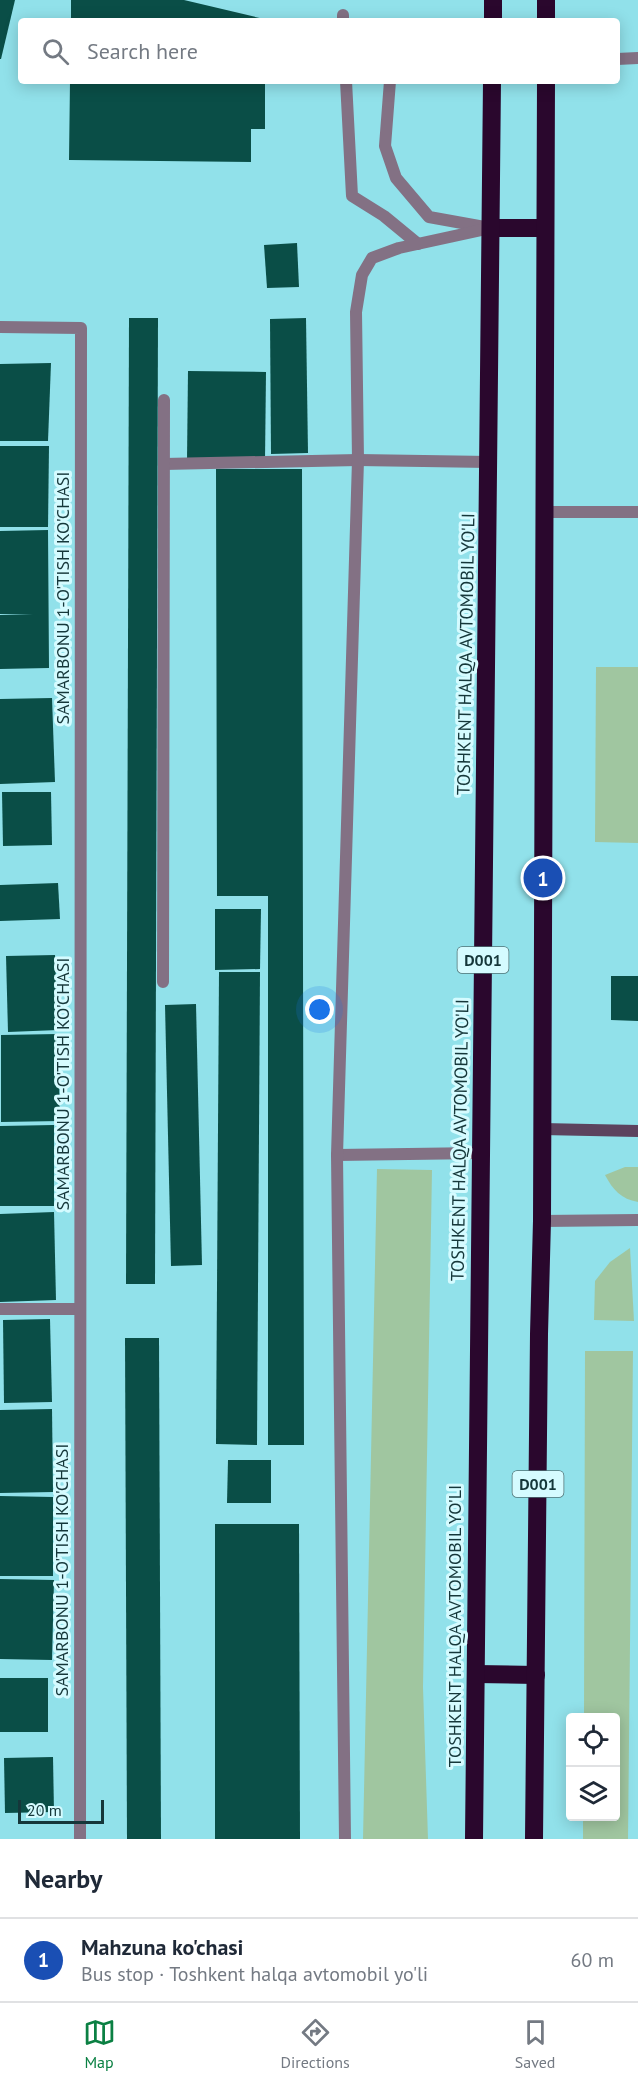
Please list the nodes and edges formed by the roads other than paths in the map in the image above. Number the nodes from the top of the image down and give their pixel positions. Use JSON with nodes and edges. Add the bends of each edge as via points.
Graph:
{"nodes":[{"id":1,"x":493,"y":0,"type":"edge"},
{"id":2,"x":546,"y":0,"type":"edge"},
{"id":3,"x":493,"y":18,"type":"edge"},
{"id":4,"x":546,"y":18,"type":"edge"},
{"id":5,"x":638,"y":57,"type":"edge"},
{"id":6,"x":620,"y":59,"type":"edge"},
{"id":7,"x":346,"y":84,"type":"edge"},
{"id":8,"x":390,"y":84,"type":"edge"},
{"id":9,"x":492,"y":84,"type":"edge"},
{"id":10,"x":546,"y":84,"type":"edge"},
{"id":11,"x":491,"y":228,"type":"junction"},
{"id":12,"x":545,"y":228,"type":"junction"},
{"id":13,"x":418,"y":244,"type":"junction"},
{"id":14,"x":0,"y":327,"type":"edge"},
{"id":15,"x":164,"y":400,"type":"dead end"},
{"id":16,"x":358,"y":460,"type":"junction"},
{"id":17,"x":489,"y":462,"type":"junction"},
{"id":18,"x":164,"y":464,"type":"junction"},
{"id":19,"x":544,"y":512,"type":"junction"},
{"id":20,"x":638,"y":512,"type":"edge"},
{"id":21,"x":164,"y":982,"type":"dead end"},
{"id":22,"x":542,"y":1129,"type":"junction"},
{"id":23,"x":638,"y":1131,"type":"edge"},
{"id":24,"x":480,"y":1153,"type":"junction"},
{"id":25,"x":337,"y":1155,"type":"junction"},
{"id":26,"x":638,"y":1220,"type":"edge"},
{"id":27,"x":542,"y":1221,"type":"junction"},
{"id":28,"x":0,"y":1309,"type":"edge"},
{"id":29,"x":80,"y":1309,"type":"junction"},
{"id":30,"x":476,"y":1674,"type":"junction"},
{"id":31,"x":536,"y":1676,"type":"junction"},
{"id":32,"x":80,"y":1839,"type":"edge"},
{"id":33,"x":345,"y":1839,"type":"edge"},
{"id":34,"x":474,"y":1839,"type":"edge"},
{"id":35,"x":534,"y":1839,"type":"edge"}],
"edges":[{"from":1,"to":3,"type":"highway"},
{"from":2,"to":4,"type":"highway"},
{"from":5,"to":6,"type":"street"},
{"from":7,"to":13,"type":"street","via":[[352,196]]},
{"from":8,"to":11,"type":"street","via":[[386,146],[396,178],[429,216]]},
{"from":9,"to":11,"type":"highway","name":"TOSHKENT HALQA AVTOMOBIL YO'LI","number":"D001"},
{"from":10,"to":12,"type":"highway","number":"D001"},
{"from":11,"to":12,"type":"highway"},
{"from":11,"to":13,"type":"street"},
{"from":11,"to":17,"type":"highway","name":"TOSHKENT HALQA AVTOMOBIL YO'LI","number":"D001"},
{"from":12,"to":19,"type":"highway","number":"D001"},
{"from":13,"to":16,"type":"street","via":[[372,258],[362,275],[356,312]]},
{"from":14,"to":29,"type":"street","name":"SAMARBONU 1-O'TISH KO'CHASI","via":[[81,328]]},
{"from":15,"to":18,"type":"street"},
{"from":16,"to":17,"type":"street"},
{"from":16,"to":18,"type":"street"},
{"from":16,"to":25,"type":"street"},
{"from":17,"to":24,"type":"highway","name":"TOSHKENT HALQA AVTOMOBIL YO'LI","number":"D001"},
{"from":18,"to":21,"type":"street"},
{"from":19,"to":20,"type":"street"},
{"from":19,"to":22,"type":"highway","number":"D001"},
{"from":22,"to":23,"type":"main road"},
{"from":22,"to":27,"type":"highway","number":"D001"},
{"from":24,"to":25,"type":"street"},
{"from":24,"to":30,"type":"highway","name":"TOSHKENT HALQA AVTOMOBIL YO'LI","number":"D001"},
{"from":25,"to":33,"type":"street"},
{"from":26,"to":27,"type":"street"},
{"from":27,"to":31,"type":"highway","number":"D001"},
{"from":28,"to":29,"type":"street"},
{"from":29,"to":32,"type":"street","name":"SAMARBONU 1-O'TISH KO'CHASI"},
{"from":30,"to":31,"type":"highway"},
{"from":30,"to":34,"type":"highway","name":"TOSHKENT HALQA AVTOMOBIL YO'LI","number":"D001"},
{"from":31,"to":35,"type":"highway","number":"D001"}]}
